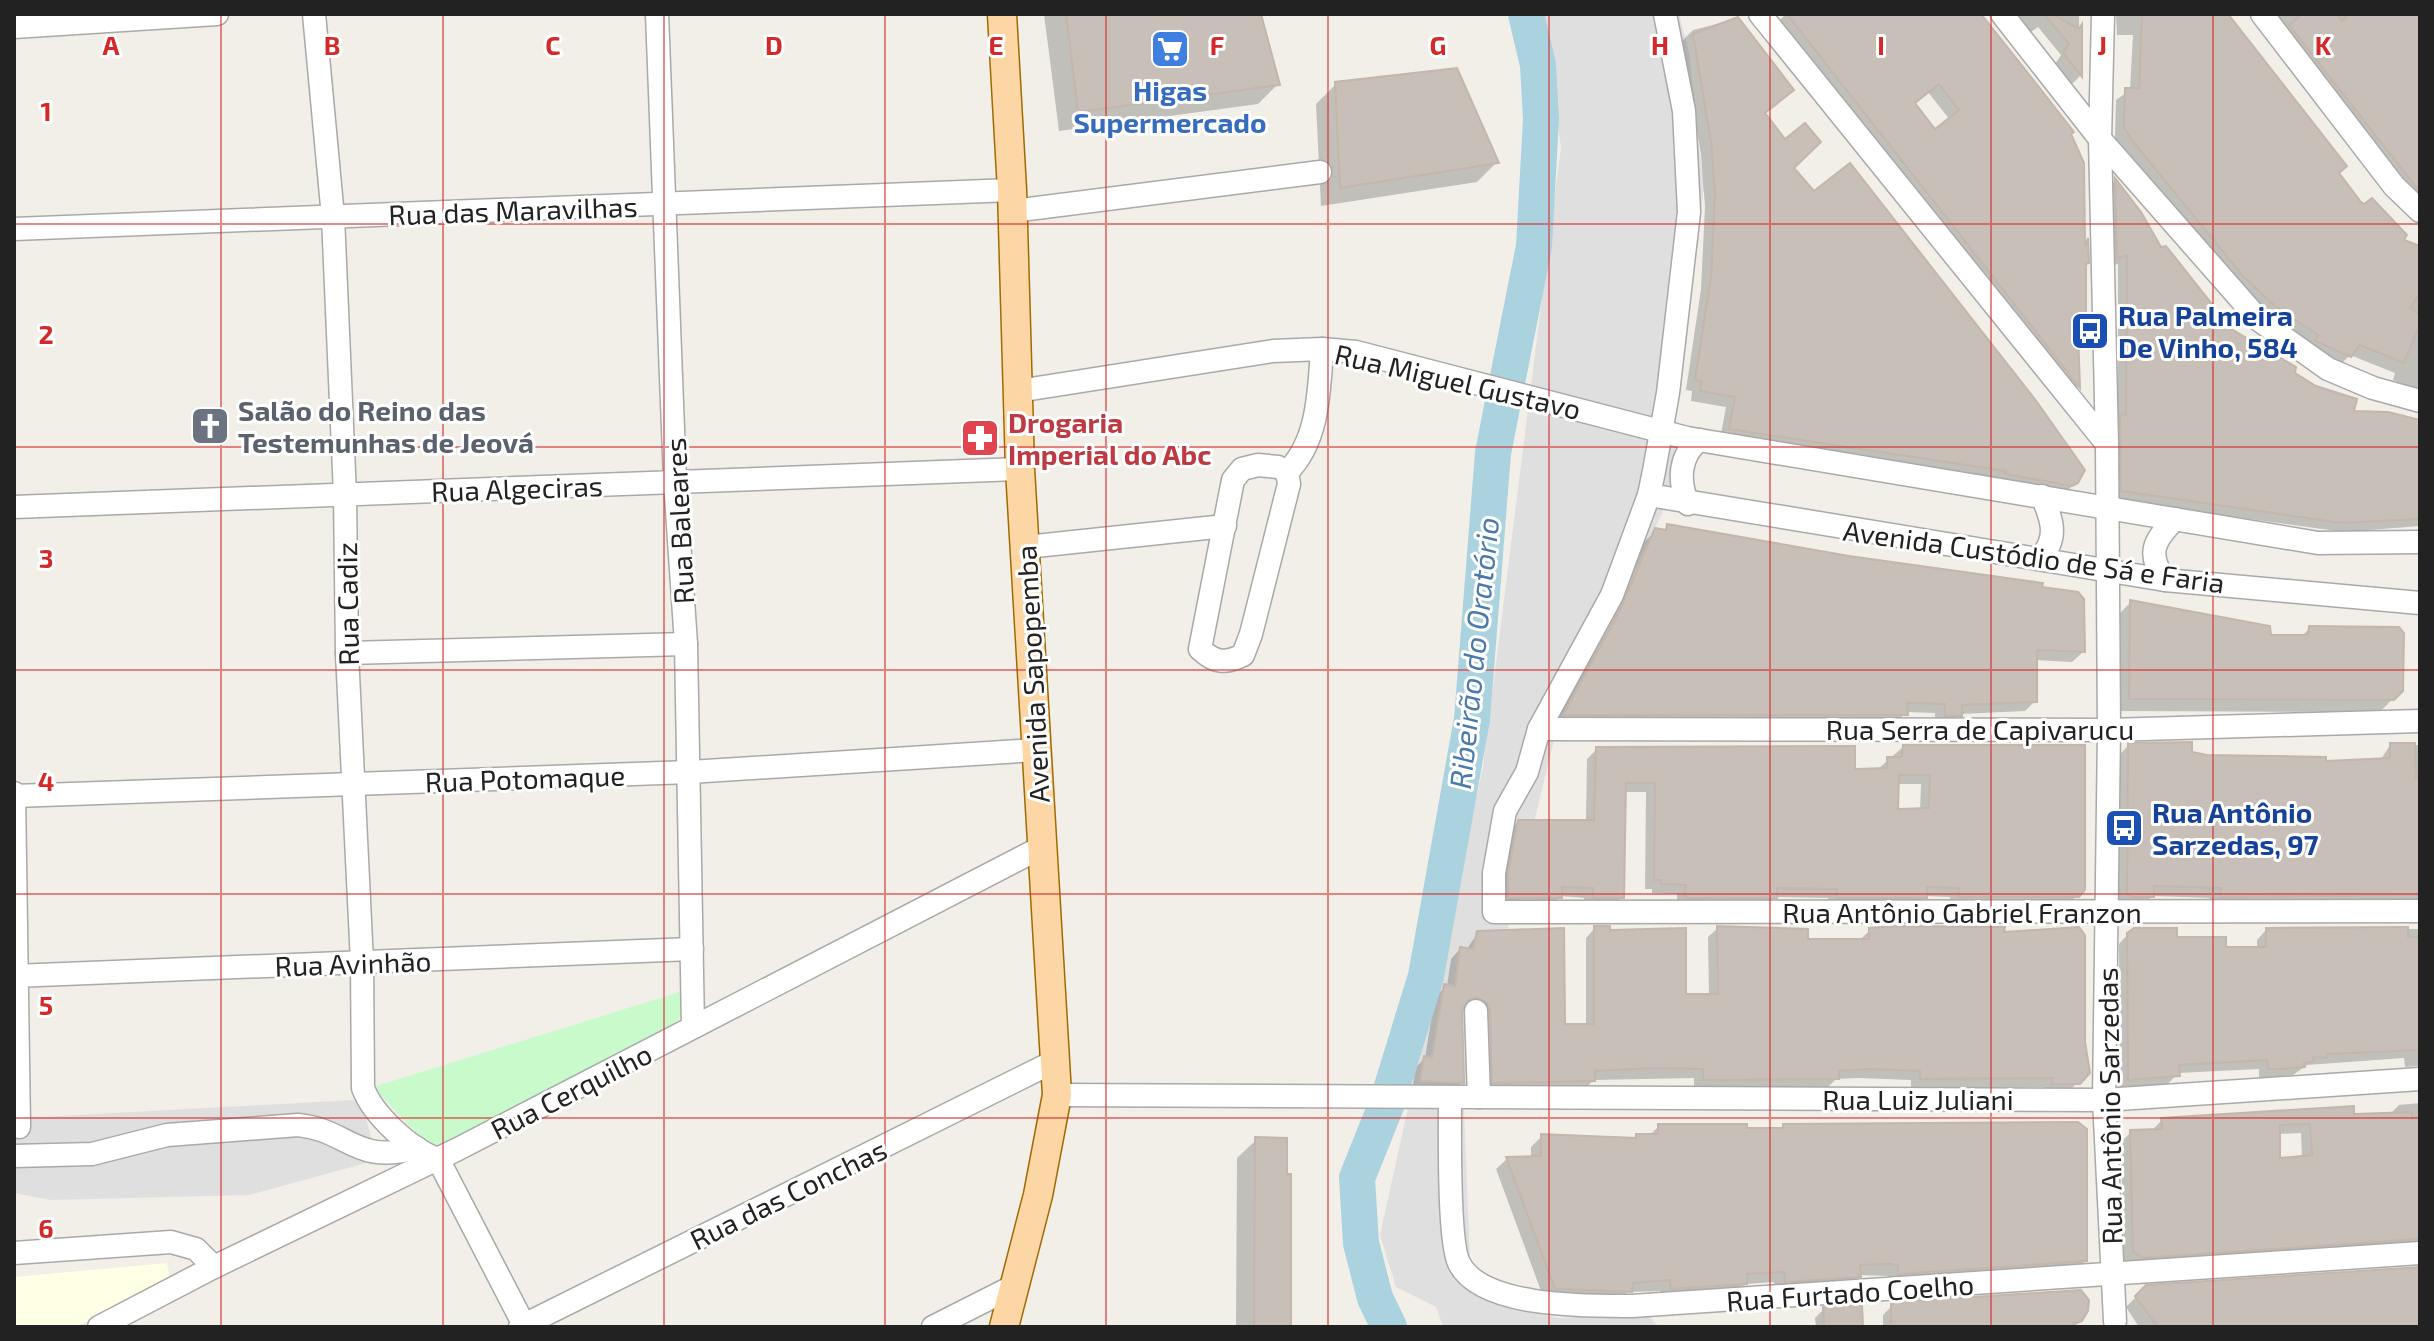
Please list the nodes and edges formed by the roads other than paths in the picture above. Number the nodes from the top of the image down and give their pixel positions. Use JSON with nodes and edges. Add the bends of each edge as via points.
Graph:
{"nodes":[{"id":1,"x":217,"y":14,"type":"edge"},
{"id":2,"x":314,"y":14,"type":"edge"},
{"id":3,"x":657,"y":14,"type":"edge"},
{"id":4,"x":1002,"y":14,"type":"edge"},
{"id":5,"x":1665,"y":14,"type":"edge"},
{"id":6,"x":1760,"y":14,"type":"edge"},
{"id":7,"x":2002,"y":14,"type":"edge"},
{"id":8,"x":2103,"y":14,"type":"edge"},
{"id":9,"x":2262,"y":14,"type":"edge"},
{"id":10,"x":14,"y":27,"type":"edge"},
{"id":11,"x":2100,"y":139,"type":"junction"},
{"id":12,"x":1320,"y":172,"type":"dead end"},
{"id":13,"x":1013,"y":200,"type":"junction"},
{"id":14,"x":664,"y":204,"type":"junction"},
{"id":15,"x":2420,"y":211,"type":"edge"},
{"id":16,"x":333,"y":217,"type":"junction"},
{"id":17,"x":14,"y":229,"type":"edge"},
{"id":18,"x":1322,"y":349,"type":"junction"},
{"id":19,"x":1018,"y":391,"type":"junction"},
{"id":20,"x":2420,"y":401,"type":"edge"},
{"id":21,"x":1659,"y":431,"type":"junction"},
{"id":22,"x":1699,"y":440,"type":"junction"},
{"id":23,"x":2107,"y":444,"type":"junction"},
{"id":24,"x":1020,"y":469,"type":"junction"},
{"id":25,"x":1287,"y":472,"type":"junction"},
{"id":26,"x":675,"y":481,"type":"junction"},
{"id":27,"x":345,"y":495,"type":"junction"},
{"id":28,"x":1649,"y":495,"type":"junction"},
{"id":29,"x":2042,"y":496,"type":"junction"},
{"id":30,"x":1688,"y":504,"type":"junction"},
{"id":31,"x":14,"y":507,"type":"edge"},
{"id":32,"x":2108,"y":507,"type":"junction"},
{"id":33,"x":2175,"y":519,"type":"junction"},
{"id":34,"x":1225,"y":526,"type":"junction"},
{"id":35,"x":2420,"y":542,"type":"edge"},
{"id":36,"x":1026,"y":547,"type":"junction"},
{"id":37,"x":2040,"y":558,"type":"junction"},
{"id":38,"x":2107,"y":570,"type":"junction"},
{"id":39,"x":2165,"y":580,"type":"junction"},
{"id":40,"x":2420,"y":603,"type":"edge"},
{"id":41,"x":686,"y":644,"type":"junction"},
{"id":42,"x":347,"y":653,"type":"junction"},
{"id":43,"x":2420,"y":721,"type":"edge"},
{"id":44,"x":1539,"y":729,"type":"junction"},
{"id":45,"x":2109,"y":730,"type":"junction"},
{"id":46,"x":1036,"y":750,"type":"junction"},
{"id":47,"x":690,"y":772,"type":"junction"},
{"id":48,"x":356,"y":785,"type":"junction"},
{"id":49,"x":14,"y":795,"type":"edge"},
{"id":50,"x":1040,"y":848,"type":"junction"},
{"id":51,"x":2420,"y":911,"type":"edge"},
{"id":52,"x":2106,"y":913,"type":"junction"},
{"id":53,"x":692,"y":949,"type":"junction"},
{"id":54,"x":362,"y":962,"type":"junction"},
{"id":55,"x":14,"y":976,"type":"edge"},
{"id":56,"x":1476,"y":1011,"type":"dead end"},
{"id":57,"x":693,"y":1027,"type":"junction"},
{"id":58,"x":1057,"y":1060,"type":"junction"},
{"id":59,"x":2420,"y":1079,"type":"edge"},
{"id":60,"x":1057,"y":1095,"type":"junction"},
{"id":61,"x":1450,"y":1097,"type":"junction"},
{"id":62,"x":1479,"y":1097,"type":"junction"},
{"id":63,"x":2104,"y":1100,"type":"junction"},
{"id":64,"x":19,"y":1127,"type":"dead end"},
{"id":65,"x":417,"y":1148,"type":"junction"},
{"id":66,"x":14,"y":1156,"type":"edge"},
{"id":67,"x":438,"y":1159,"type":"junction"},
{"id":68,"x":14,"y":1253,"type":"edge"},
{"id":69,"x":2420,"y":1253,"type":"edge"},
{"id":70,"x":214,"y":1267,"type":"junction"},
{"id":71,"x":2112,"y":1274,"type":"junction"},
{"id":72,"x":1016,"y":1285,"type":"junction"},
{"id":73,"x":1632,"y":1306,"type":"junction"},
{"id":74,"x":2114,"y":1325,"type":"edge"},
{"id":75,"x":523,"y":1326,"type":"edge"},
{"id":76,"x":99,"y":1327,"type":"edge"},
{"id":77,"x":933,"y":1327,"type":"edge"},
{"id":78,"x":1004,"y":1327,"type":"edge"},
{"id":79,"x":1641,"y":1327,"type":"edge"}],
"edges":[{"from":1,"to":10,"type":"street"},
{"from":2,"to":16,"type":"street","name":"Rua Cadiz"},
{"from":3,"to":14,"type":"street","name":"Rua Baleares"},
{"from":4,"to":13,"type":"main road","name":"Avenida Sapopemba"},
{"from":5,"to":21,"type":"street","via":[[1684,111],[1689,212]]},
{"from":6,"to":23,"type":"street"},
{"from":7,"to":11,"type":"street"},
{"from":8,"to":11,"type":"street","name":"Rua Antônio Sarzedas"},
{"from":9,"to":15,"type":"street","via":[[2394,186]]},
{"from":11,"to":20,"type":"street","via":[[2259,320],[2328,369]]},
{"from":11,"to":23,"type":"street","name":"Rua Antônio Sarzedas"},
{"from":12,"to":13,"type":"street","name":"Rua das Maravilhas"},
{"from":13,"to":14,"type":"street","name":"Rua das Maravilhas"},
{"from":13,"to":19,"type":"main road","name":"Avenida Sapopemba"},
{"from":14,"to":16,"type":"street","name":"Rua das Maravilhas"},
{"from":14,"to":26,"type":"street","name":"Rua Baleares"},
{"from":16,"to":17,"type":"street","name":"Rua das Maravilhas"},
{"from":16,"to":27,"type":"street","name":"Rua Cadiz"},
{"from":18,"to":19,"type":"street","name":"Rua Miguel Gustavo","via":[[1273,351]]},
{"from":18,"to":21,"type":"street","name":"Rua Miguel Gustavo","via":[[1409,364]]},
{"from":18,"to":25,"type":"street","via":[[1319,395],[1306,449]]},
{"from":19,"to":24,"type":"main road","name":"Avenida Sapopemba"},
{"from":21,"to":22,"type":"street","name":"Avenida Custódio de Sá e Faria"},
{"from":21,"to":28,"type":"street"},
{"from":22,"to":29,"type":"street","name":"Avenida Custódio de Sá e Faria"},
{"from":22,"to":30,"type":"street","via":[[1684,461]]},
{"from":23,"to":32,"type":"street","name":"Rua Antônio Sarzedas"},
{"from":24,"to":26,"type":"street","name":"Rua Algeciras"},
{"from":24,"to":36,"type":"main road","name":"Avenida Sapopemba"},
{"from":25,"to":34,"type":"street","via":[[1258,465],[1242,469],[1233,480]]},
{"from":25,"to":34,"type":"street","via":[[1289,484],[1251,634],[1243,655],[1228,662],[1210,659],[1200,649]]},
{"from":26,"to":27,"type":"street","name":"Rua Algeciras"},
{"from":26,"to":41,"type":"street","name":"Rua Baleares"},
{"from":27,"to":31,"type":"street","name":"Rua Algeciras"},
{"from":27,"to":42,"type":"street","name":"Rua Cadiz"},
{"from":28,"to":30,"type":"street","name":"Avenida Custódio de Sá e Faria"},
{"from":28,"to":44,"type":"street","via":[[1612,595]]},
{"from":29,"to":32,"type":"street","name":"Avenida Custódio de Sá e Faria"},
{"from":29,"to":37,"type":"street","via":[[2053,524],[2051,542]]},
{"from":30,"to":37,"type":"street","name":"Avenida Custódio de Sá e Faria"},
{"from":32,"to":33,"type":"street","name":"Avenida Custódio de Sá e Faria"},
{"from":32,"to":38,"type":"street","name":"Rua Antônio Sarzedas"},
{"from":33,"to":35,"type":"street","name":"Avenida Custódio de Sá e Faria","via":[[2318,543]]},
{"from":33,"to":39,"type":"street","via":[[2153,547],[2153,562]]},
{"from":34,"to":36,"type":"street"},
{"from":36,"to":46,"type":"main road","name":"Avenida Sapopemba"},
{"from":37,"to":38,"type":"street","name":"Avenida Custódio de Sá e Faria"},
{"from":38,"to":39,"type":"street","name":"Avenida Custódio de Sá e Faria"},
{"from":38,"to":45,"type":"street","name":"Rua Antônio Sarzedas"},
{"from":39,"to":40,"type":"street","name":"Avenida Custódio de Sá e Faria"},
{"from":41,"to":42,"type":"street"},
{"from":41,"to":47,"type":"street","name":"Rua Baleares"},
{"from":42,"to":48,"type":"street","name":"Rua Cadiz"},
{"from":43,"to":45,"type":"street","name":"Rua Serra de Capivarucu"},
{"from":44,"to":45,"type":"street","name":"Rua Serra de Capivarucu"},
{"from":44,"to":52,"type":"street","name":"Rua Antônio Gabriel Franzon","via":[[1527,772],[1503,816],[1494,873],[1499,913]]},
{"from":45,"to":52,"type":"street","name":"Rua Antônio Sarzedas"},
{"from":46,"to":47,"type":"street","name":"Rua Potomaque"},
{"from":46,"to":50,"type":"main road","name":"Avenida Sapopemba"},
{"from":47,"to":48,"type":"street","name":"Rua Potomaque"},
{"from":47,"to":53,"type":"street","name":"Rua Baleares"},
{"from":48,"to":49,"type":"street","name":"Rua Potomaque"},
{"from":48,"to":54,"type":"street","name":"Rua Cadiz"},
{"from":49,"to":55,"type":"street"},
{"from":50,"to":57,"type":"street","name":"Rua Cerquilho"},
{"from":50,"to":58,"type":"main road","name":"Avenida Sapopemba"},
{"from":51,"to":52,"type":"street","name":"Rua Antônio Gabriel Franzon"},
{"from":52,"to":63,"type":"street","name":"Rua Antônio Sarzedas"},
{"from":53,"to":54,"type":"street","name":"Rua Avinhão"},
{"from":53,"to":57,"type":"street","name":"Rua Baleares"},
{"from":54,"to":55,"type":"street","name":"Rua Avinhão"},
{"from":54,"to":65,"type":"street","name":"Rua Cadiz","via":[[363,1088],[372,1106]]},
{"from":55,"to":64,"type":"street"},
{"from":56,"to":62,"type":"street"},
{"from":57,"to":67,"type":"street","name":"Rua Cerquilho"},
{"from":58,"to":60,"type":"main road","name":"Avenida Sapopemba"},
{"from":58,"to":75,"type":"street","name":"Rua das Conchas"},
{"from":59,"to":63,"type":"street","name":"Rua Luiz Juliani"},
{"from":60,"to":61,"type":"street","name":"Rua Luiz Juliani"},
{"from":60,"to":72,"type":"main road","name":"Avenida Sapopemba"},
{"from":61,"to":62,"type":"street","name":"Rua Luiz Juliani"},
{"from":61,"to":73,"type":"street","name":"Rua Furtado Coelho","via":[[1454,1239],[1464,1272],[1515,1298],[1562,1306]]},
{"from":62,"to":63,"type":"street","name":"Rua Luiz Juliani"},
{"from":63,"to":71,"type":"street","name":"Rua Antônio Sarzedas"},
{"from":65,"to":66,"type":"street","via":[[379,1155],[316,1127],[298,1125],[167,1135],[92,1154]]},
{"from":65,"to":67,"type":"street","name":"Rua Cadiz"},
{"from":67,"to":70,"type":"street","name":"Rua Cerquilho"},
{"from":67,"to":75,"type":"street"},
{"from":68,"to":70,"type":"street","via":[[171,1242],[196,1249]]},
{"from":69,"to":71,"type":"street","name":"Rua Furtado Coelho"},
{"from":70,"to":76,"type":"street","name":"Rua Cerquilho"},
{"from":71,"to":73,"type":"street","name":"Rua Furtado Coelho"},
{"from":71,"to":74,"type":"street","name":"Rua Antônio Sarzedas"},
{"from":72,"to":77,"type":"street"},
{"from":72,"to":78,"type":"main road","name":"Avenida Sapopemba"},
{"from":73,"to":79,"type":"street"}]}
